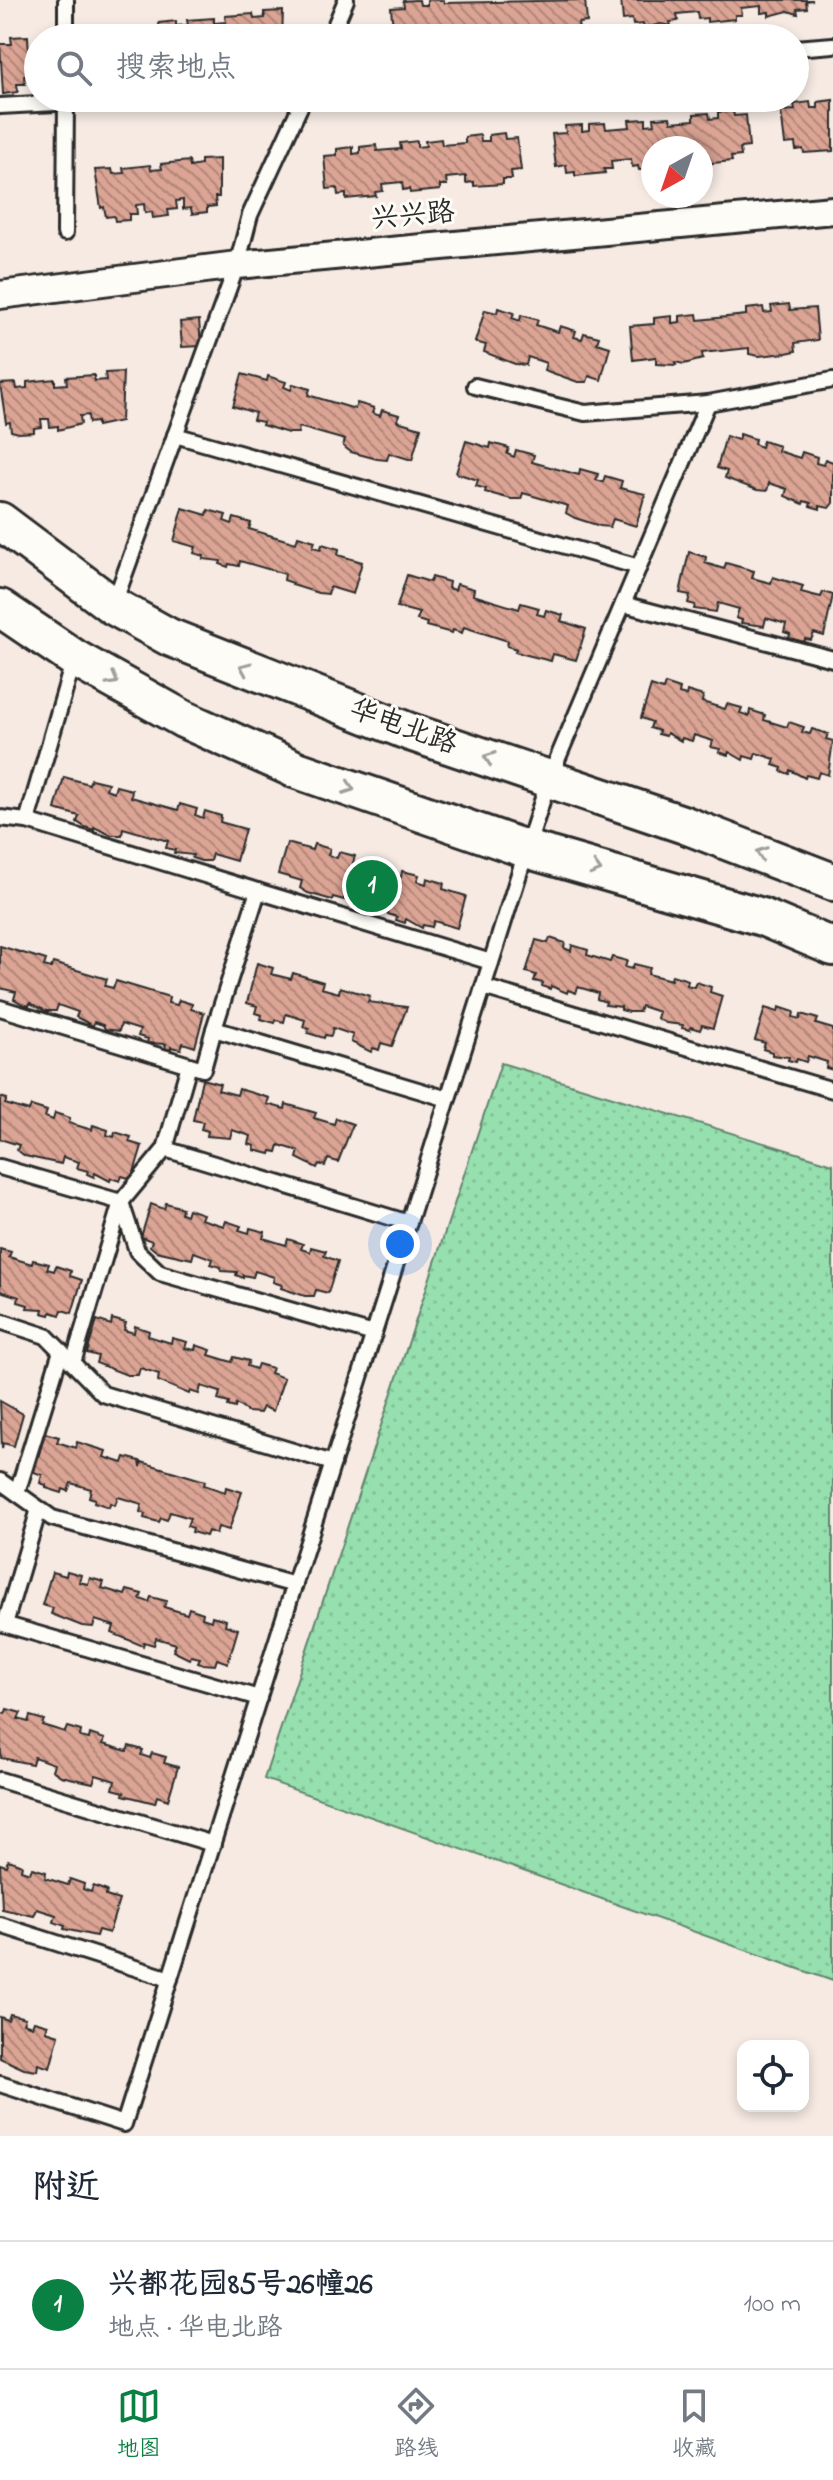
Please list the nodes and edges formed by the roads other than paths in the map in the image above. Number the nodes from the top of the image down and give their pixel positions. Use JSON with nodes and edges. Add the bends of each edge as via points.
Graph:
{"nodes":[{"id":1,"x":66,"y":0,"type":"edge"},
{"id":2,"x":346,"y":0,"type":"edge"},
{"id":3,"x":66,"y":24,"type":"edge"},
{"id":4,"x":336,"y":24,"type":"edge"},
{"id":5,"x":833,"y":45,"type":"edge"},
{"id":6,"x":809,"y":47,"type":"edge"},
{"id":7,"x":24,"y":104,"type":"edge"},
{"id":8,"x":0,"y":106,"type":"edge"},
{"id":9,"x":66,"y":112,"type":"edge"},
{"id":10,"x":298,"y":112,"type":"edge"},
{"id":11,"x":833,"y":210,"type":"edge"},
{"id":12,"x":65,"y":233,"type":"dead end"},
{"id":13,"x":237,"y":265,"type":"junction"},
{"id":14,"x":0,"y":295,"type":"edge"},
{"id":15,"x":833,"y":380,"type":"edge"},
{"id":16,"x":475,"y":386,"type":"dead end"},
{"id":17,"x":708,"y":403,"type":"junction"},
{"id":18,"x":175,"y":435,"type":"junction"},
{"id":19,"x":0,"y":521,"type":"edge"},
{"id":20,"x":639,"y":567,"type":"junction"},
{"id":21,"x":623,"y":604,"type":"junction"},
{"id":22,"x":113,"y":606,"type":"junction"},
{"id":23,"x":0,"y":608,"type":"edge"},
{"id":24,"x":74,"y":658,"type":"junction"},
{"id":25,"x":833,"y":659,"type":"edge"},
{"id":26,"x":549,"y":779,"type":"junction"},
{"id":27,"x":0,"y":818,"type":"edge"},
{"id":28,"x":27,"y":821,"type":"junction"},
{"id":29,"x":526,"y":849,"type":"junction"},
{"id":30,"x":833,"y":882,"type":"edge"},
{"id":31,"x":258,"y":891,"type":"junction"},
{"id":32,"x":833,"y":947,"type":"edge"},
{"id":33,"x":491,"y":962,"type":"junction"},
{"id":34,"x":483,"y":987,"type":"junction"},
{"id":35,"x":0,"y":1008,"type":"edge"},
{"id":36,"x":214,"y":1029,"type":"junction"},
{"id":37,"x":189,"y":1065,"type":"junction"},
{"id":38,"x":833,"y":1090,"type":"edge"},
{"id":39,"x":448,"y":1099,"type":"junction"},
{"id":40,"x":165,"y":1149,"type":"junction"},
{"id":41,"x":0,"y":1167,"type":"edge"},
{"id":42,"x":121,"y":1202,"type":"junction"},
{"id":43,"x":409,"y":1223,"type":"junction"},
{"id":44,"x":0,"y":1321,"type":"edge"},
{"id":45,"x":374,"y":1334,"type":"junction"},
{"id":46,"x":61,"y":1351,"type":"junction"},
{"id":47,"x":73,"y":1363,"type":"junction"},
{"id":48,"x":333,"y":1463,"type":"junction"},
{"id":49,"x":0,"y":1481,"type":"edge"},
{"id":50,"x":17,"y":1493,"type":"junction"},
{"id":51,"x":39,"y":1509,"type":"junction"},
{"id":52,"x":295,"y":1585,"type":"junction"},
{"id":53,"x":3,"y":1624,"type":"edge"},
{"id":54,"x":259,"y":1698,"type":"junction"},
{"id":55,"x":0,"y":1780,"type":"edge"},
{"id":56,"x":213,"y":1844,"type":"junction"},
{"id":57,"x":0,"y":1925,"type":"edge"},
{"id":58,"x":170,"y":1979,"type":"junction"},
{"id":59,"x":0,"y":2084,"type":"edge"}],
"edges":[{"from":1,"to":3,"type":"lane"},
{"from":2,"to":4,"type":"lane"},
{"from":5,"to":6,"type":"lane"},
{"from":7,"to":8,"type":"lane"},
{"from":9,"to":12,"type":"lane"},
{"from":10,"to":13,"type":"lane","via":[[250,215]]},
{"from":11,"to":13,"type":"street","name":"兴兴路"},
{"from":13,"to":14,"type":"street","name":"兴兴路"},
{"from":13,"to":18,"type":"lane"},
{"from":15,"to":17,"type":"lane"},
{"from":16,"to":17,"type":"lane","via":[[585,413]]},
{"from":17,"to":20,"type":"lane"},
{"from":18,"to":20,"type":"lane"},
{"from":18,"to":22,"type":"lane"},
{"from":19,"to":22,"type":"main road","name":"华电北路"},
{"from":20,"to":21,"type":"lane"},
{"from":21,"to":25,"type":"lane"},
{"from":21,"to":26,"type":"lane"},
{"from":26,"to":22,"type":"main road","name":"华电北路","one_way":true,"via":[[283,684],[169,637]]},
{"from":23,"to":24,"type":"main road"},
{"from":24,"to":28,"type":"lane"},
{"from":24,"to":29,"type":"main road","one_way":true,"via":[[183,719],[297,770]]},
{"from":26,"to":29,"type":"lane"},
{"from":30,"to":26,"type":"main road","name":"华电北路","one_way":true},
{"from":27,"to":28,"type":"lane"},
{"from":28,"to":31,"type":"lane"},
{"from":29,"to":32,"type":"main road","one_way":true,"via":[[762,917]]},
{"from":29,"to":33,"type":"lane"},
{"from":31,"to":33,"type":"lane"},
{"from":31,"to":36,"type":"lane"},
{"from":33,"to":34,"type":"lane"},
{"from":34,"to":38,"type":"lane"},
{"from":34,"to":39,"type":"lane"},
{"from":35,"to":37,"type":"lane"},
{"from":36,"to":37,"type":"lane","via":[[203,1069]]},
{"from":36,"to":39,"type":"lane"},
{"from":37,"to":40,"type":"lane"},
{"from":39,"to":43,"type":"lane"},
{"from":40,"to":42,"type":"lane"},
{"from":40,"to":43,"type":"lane"},
{"from":41,"to":42,"type":"lane"},
{"from":42,"to":45,"type":"lane","via":[[137,1251],[160,1273]]},
{"from":42,"to":47,"type":"lane"},
{"from":43,"to":45,"type":"lane"},
{"from":44,"to":46,"type":"lane","via":[[46,1336]]},
{"from":45,"to":48,"type":"lane"},
{"from":46,"to":47,"type":"lane"},
{"from":46,"to":50,"type":"lane"},
{"from":47,"to":48,"type":"lane","via":[[103,1394]]},
{"from":48,"to":52,"type":"lane"},
{"from":49,"to":50,"type":"lane"},
{"from":50,"to":51,"type":"lane"},
{"from":51,"to":52,"type":"lane","via":[[52,1518]]},
{"from":51,"to":53,"type":"lane"},
{"from":52,"to":54,"type":"lane"},
{"from":53,"to":54,"type":"lane"},
{"from":54,"to":56,"type":"lane"},
{"from":55,"to":56,"type":"lane"},
{"from":56,"to":58,"type":"lane"},
{"from":57,"to":58,"type":"lane"},
{"from":58,"to":59,"type":"lane","via":[[124,2124]]}]}
